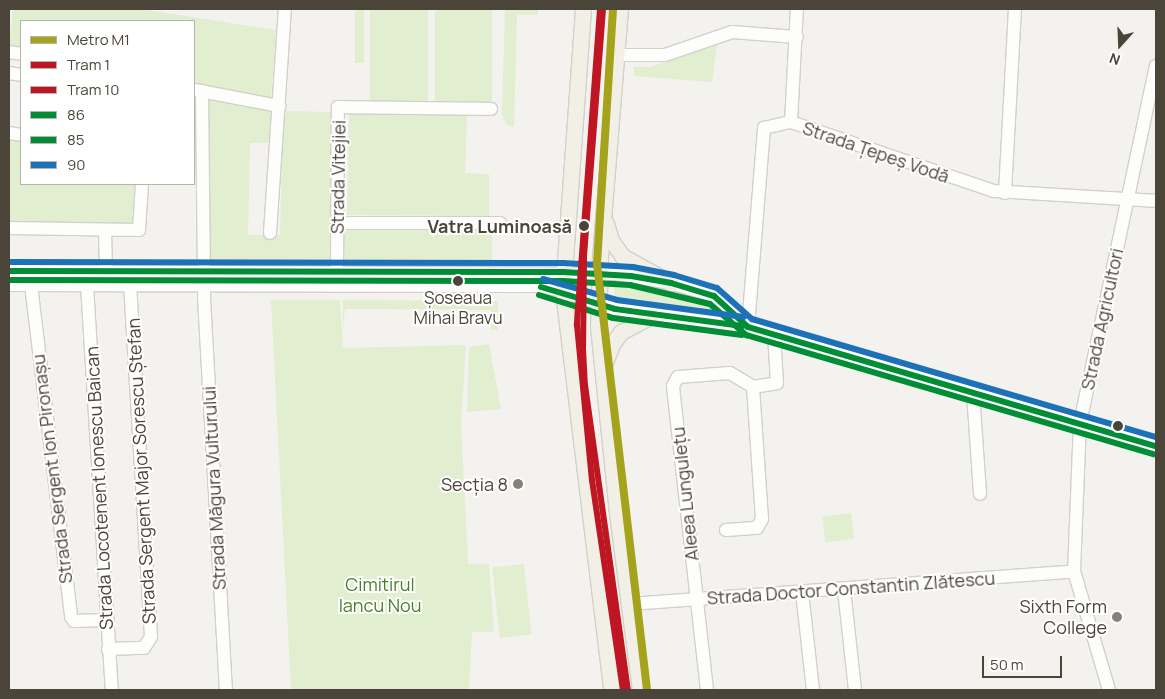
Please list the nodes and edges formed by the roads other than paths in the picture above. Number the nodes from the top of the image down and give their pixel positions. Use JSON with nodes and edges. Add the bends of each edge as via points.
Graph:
{"nodes":[{"id":1,"x":285,"y":9,"type":"edge"},
{"id":2,"x":620,"y":9,"type":"edge"},
{"id":3,"x":797,"y":9,"type":"edge"},
{"id":4,"x":1015,"y":9,"type":"edge"},
{"id":5,"x":581,"y":11,"type":"edge"},
{"id":6,"x":797,"y":37,"type":"junction"},
{"id":7,"x":616,"y":55,"type":"junction"},
{"id":8,"x":1156,"y":66,"type":"edge"},
{"id":9,"x":198,"y":91,"type":"edge"},
{"id":10,"x":279,"y":106,"type":"junction"},
{"id":11,"x":491,"y":109,"type":"dead end"},
{"id":12,"x":198,"y":111,"type":"edge"},
{"id":13,"x":791,"y":122,"type":"junction"},
{"id":14,"x":142,"y":185,"type":"edge"},
{"id":15,"x":1005,"y":193,"type":"junction"},
{"id":16,"x":1128,"y":201,"type":"junction"},
{"id":17,"x":1156,"y":201,"type":"edge"},
{"id":18,"x":604,"y":214,"type":"junction"},
{"id":19,"x":337,"y":223,"type":"junction"},
{"id":20,"x":500,"y":224,"type":"dead end"},
{"id":21,"x":9,"y":228,"type":"edge"},
{"id":22,"x":105,"y":230,"type":"junction"},
{"id":23,"x":270,"y":233,"type":"dead end"},
{"id":24,"x":9,"y":271,"type":"edge"},
{"id":25,"x":106,"y":271,"type":"junction"},
{"id":26,"x":203,"y":272,"type":"junction"},
{"id":27,"x":337,"y":272,"type":"junction"},
{"id":28,"x":562,"y":272,"type":"junction"},
{"id":29,"x":600,"y":273,"type":"junction"},
{"id":30,"x":671,"y":283,"type":"junction"},
{"id":31,"x":9,"y":285,"type":"edge"},
{"id":32,"x":31,"y":285,"type":"junction"},
{"id":33,"x":87,"y":285,"type":"junction"},
{"id":34,"x":130,"y":286,"type":"junction"},
{"id":35,"x":203,"y":286,"type":"junction"},
{"id":36,"x":563,"y":291,"type":"junction"},
{"id":37,"x":598,"y":305,"type":"junction"},
{"id":38,"x":651,"y":316,"type":"junction"},
{"id":39,"x":748,"y":327,"type":"junction"},
{"id":40,"x":774,"y":334,"type":"junction"},
{"id":41,"x":602,"y":372,"type":"junction"},
{"id":42,"x":753,"y":387,"type":"junction"},
{"id":43,"x":973,"y":393,"type":"junction"},
{"id":44,"x":1080,"y":423,"type":"junction"},
{"id":45,"x":1156,"y":446,"type":"edge"},
{"id":46,"x":980,"y":494,"type":"dead end"},
{"id":47,"x":726,"y":530,"type":"dead end"},
{"id":48,"x":1074,"y":571,"type":"junction"},
{"id":49,"x":844,"y":589,"type":"junction"},
{"id":50,"x":802,"y":592,"type":"junction"},
{"id":51,"x":697,"y":599,"type":"junction"},
{"id":52,"x":629,"y":604,"type":"junction"},
{"id":53,"x":106,"y":620,"type":"junction"},
{"id":54,"x":108,"y":649,"type":"junction"},
{"id":55,"x":112,"y":690,"type":"edge"},
{"id":56,"x":226,"y":690,"type":"edge"},
{"id":57,"x":612,"y":690,"type":"edge"},
{"id":58,"x":640,"y":690,"type":"edge"},
{"id":59,"x":707,"y":690,"type":"edge"},
{"id":60,"x":813,"y":690,"type":"edge"},
{"id":61,"x":855,"y":690,"type":"edge"},
{"id":62,"x":1109,"y":690,"type":"edge"}],
"edges":[{"from":1,"to":10,"type":"street"},
{"from":2,"to":7,"type":"main road"},
{"from":3,"to":6,"type":"street"},
{"from":4,"to":15,"type":"street"},
{"from":5,"to":28,"type":"main road"},
{"from":6,"to":7,"type":"street","via":[[732,32],[665,55]]},
{"from":6,"to":13,"type":"street"},
{"from":7,"to":18,"type":"main road"},
{"from":8,"to":16,"type":"street","name":"Strada Agricultori"},
{"from":9,"to":10,"type":"street"},
{"from":9,"to":12,"type":"street","name":"Strada Măgura Vulturului"},
{"from":10,"to":23,"type":"street"},
{"from":11,"to":19,"type":"street","name":"Strada Vitejiei","via":[[338,107]]},
{"from":12,"to":26,"type":"street","name":"Strada Măgura Vulturului"},
{"from":13,"to":15,"type":"street","name":"Strada Țepeș Vodă"},
{"from":13,"to":39,"type":"street","name":"Strada Țepeș Vodă","via":[[764,128]]},
{"from":14,"to":22,"type":"street","via":[[139,230]]},
{"from":15,"to":16,"type":"street","name":"Strada Țepeș Vodă"},
{"from":16,"to":17,"type":"street","name":"Strada Țepeș Vodă"},
{"from":16,"to":44,"type":"street","name":"Strada Agricultori"},
{"from":18,"to":29,"type":"main road"},
{"from":18,"to":30,"type":"main road","via":[[612,240],[622,256]]},
{"from":19,"to":20,"type":"street"},
{"from":19,"to":27,"type":"street","name":"Strada Vitejiei"},
{"from":21,"to":22,"type":"street"},
{"from":22,"to":25,"type":"street"},
{"from":24,"to":25,"type":"street"},
{"from":25,"to":26,"type":"street"},
{"from":26,"to":27,"type":"street"},
{"from":26,"to":35,"type":"street","name":"Strada Măgura Vulturului"},
{"from":27,"to":28,"type":"street"},
{"from":28,"to":29,"type":"street"},
{"from":28,"to":36,"type":"main road"},
{"from":29,"to":30,"type":"street"},
{"from":29,"to":37,"type":"main road"},
{"from":30,"to":39,"type":"street","via":[[714,296]]},
{"from":31,"to":32,"type":"street"},
{"from":32,"to":33,"type":"street"},
{"from":32,"to":53,"type":"street","name":"Strada Sergent Ion Pironașu","via":[[71,617],[74,621]]},
{"from":33,"to":34,"type":"street"},
{"from":33,"to":53,"type":"street","name":"Strada Locotenent Ionescu Baican"},
{"from":34,"to":35,"type":"street"},
{"from":34,"to":54,"type":"street","name":"Strada Sergent Major Sorescu Ștefan","via":[[151,637],[149,645],[144,648]]},
{"from":35,"to":36,"type":"street","via":[[538,286]]},
{"from":35,"to":56,"type":"street","name":"Strada Măgura Vulturului"},
{"from":36,"to":37,"type":"street"},
{"from":36,"to":57,"type":"main road"},
{"from":37,"to":38,"type":"street"},
{"from":37,"to":41,"type":"main road"},
{"from":38,"to":39,"type":"street"},
{"from":38,"to":41,"type":"main road","via":[[615,338]]},
{"from":39,"to":40,"type":"street"},
{"from":40,"to":42,"type":"street","via":[[779,380]]},
{"from":40,"to":43,"type":"street"},
{"from":41,"to":52,"type":"main road"},
{"from":42,"to":47,"type":"street","name":"Aleea Lungulețu","via":[[762,519],[756,528]]},
{"from":42,"to":51,"type":"street","name":"Aleea Lungulețu","via":[[730,374],[678,377],[674,380]]},
{"from":43,"to":44,"type":"street"},
{"from":43,"to":46,"type":"street"},
{"from":44,"to":45,"type":"street"},
{"from":44,"to":48,"type":"street","name":"Strada Agricultori"},
{"from":48,"to":49,"type":"street","name":"Strada Doctor Constantin Zlătescu"},
{"from":48,"to":62,"type":"street","name":"Strada Agricultori"},
{"from":49,"to":50,"type":"street","name":"Strada Doctor Constantin Zlătescu"},
{"from":49,"to":61,"type":"street"},
{"from":50,"to":51,"type":"street","name":"Strada Doctor Constantin Zlătescu"},
{"from":50,"to":60,"type":"street"},
{"from":51,"to":52,"type":"street","name":"Strada Doctor Constantin Zlătescu"},
{"from":51,"to":59,"type":"street","name":"Aleea Lungulețu"},
{"from":52,"to":58,"type":"main road"},
{"from":53,"to":54,"type":"street","name":"Strada Locotenent Ionescu Baican"},
{"from":54,"to":55,"type":"street","name":"Strada Locotenent Ionescu Baican"}]}
